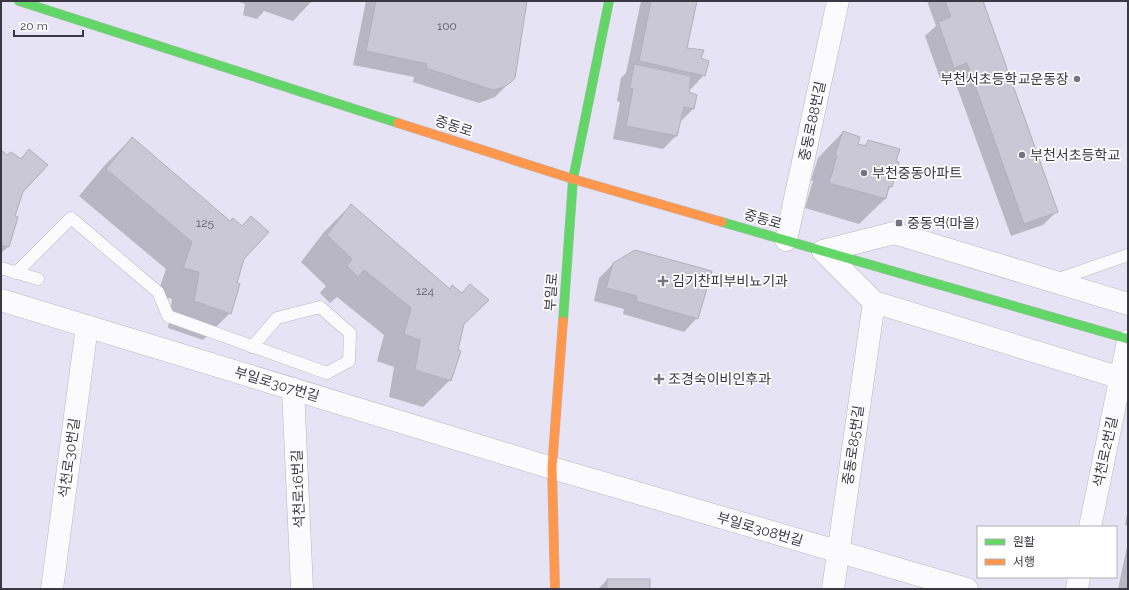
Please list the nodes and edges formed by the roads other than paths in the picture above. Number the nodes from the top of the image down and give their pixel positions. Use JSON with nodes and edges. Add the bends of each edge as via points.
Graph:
{"nodes":[{"id":1,"x":19,"y":1,"type":"edge"},
{"id":2,"x":609,"y":1,"type":"edge"},
{"id":3,"x":838,"y":1,"type":"edge"},
{"id":4,"x":573,"y":179,"type":"junction"},
{"id":5,"x":786,"y":240,"type":"junction"},
{"id":6,"x":823,"y":251,"type":"junction"},
{"id":7,"x":1128,"y":255,"type":"edge"},
{"id":8,"x":1,"y":268,"type":"edge"},
{"id":9,"x":16,"y":273,"type":"junction"},
{"id":10,"x":38,"y":279,"type":"dead end"},
{"id":11,"x":1053,"y":282,"type":"junction"},
{"id":12,"x":1,"y":300,"type":"edge"},
{"id":13,"x":874,"y":302,"type":"junction"},
{"id":14,"x":1128,"y":304,"type":"edge"},
{"id":15,"x":87,"y":326,"type":"junction"},
{"id":16,"x":1128,"y":340,"type":"edge"},
{"id":17,"x":252,"y":346,"type":"junction"},
{"id":18,"x":1121,"y":378,"type":"junction"},
{"id":19,"x":293,"y":389,"type":"junction"},
{"id":20,"x":552,"y":468,"type":"junction"},
{"id":21,"x":1090,"y":526,"type":"edge"},
{"id":22,"x":838,"y":552,"type":"junction"},
{"id":23,"x":1079,"y":578,"type":"edge"},
{"id":24,"x":52,"y":589,"type":"edge"},
{"id":25,"x":302,"y":589,"type":"edge"},
{"id":26,"x":555,"y":589,"type":"edge"},
{"id":27,"x":833,"y":589,"type":"edge"},
{"id":28,"x":967,"y":589,"type":"edge"},
{"id":29,"x":1077,"y":589,"type":"edge"}],
"edges":[{"from":1,"to":4,"type":"street","name":"중동로"},
{"from":2,"to":4,"type":"street","name":"부일로"},
{"from":3,"to":5,"type":"street","name":"중동로88번길"},
{"from":4,"to":5,"type":"street","name":"중동로"},
{"from":4,"to":20,"type":"street","name":"부일로"},
{"from":5,"to":6,"type":"street","name":"중동로"},
{"from":6,"to":11,"type":"street","via":[[894,233]]},
{"from":6,"to":13,"type":"street"},
{"from":6,"to":16,"type":"street","name":"중동로"},
{"from":7,"to":11,"type":"lane"},
{"from":8,"to":9,"type":"lane"},
{"from":9,"to":10,"type":"lane"},
{"from":9,"to":17,"type":"lane","via":[[71,218],[158,292],[168,316]]},
{"from":11,"to":14,"type":"street"},
{"from":12,"to":15,"type":"street","name":"부일로307번길"},
{"from":13,"to":18,"type":"street"},
{"from":13,"to":22,"type":"street","name":"중동로85번길"},
{"from":15,"to":19,"type":"street","name":"부일로307번길"},
{"from":15,"to":24,"type":"street","name":"석천로30번길"},
{"from":16,"to":18,"type":"street","name":"석천로2번길"},
{"from":17,"to":17,"type":"lane","via":[[327,373],[349,361],[350,333],[320,306],[277,318]]},
{"from":18,"to":21,"type":"street","name":"석천로2번길"},
{"from":19,"to":20,"type":"street","name":"부일로307번길"},
{"from":19,"to":25,"type":"street","name":"석천로16번길"},
{"from":20,"to":22,"type":"street","name":"부일로308번길"},
{"from":20,"to":26,"type":"street","name":"부일로"},
{"from":22,"to":27,"type":"street","name":"중동로85번길"},
{"from":22,"to":28,"type":"street","name":"부일로308번길"},
{"from":23,"to":29,"type":"street"}]}
